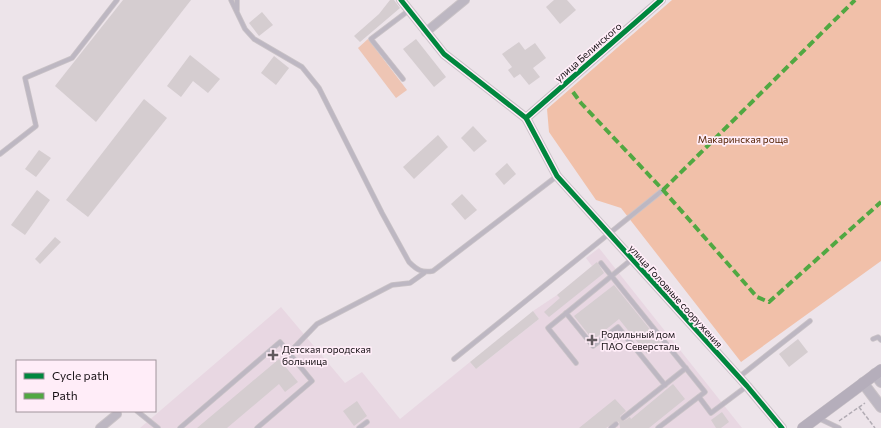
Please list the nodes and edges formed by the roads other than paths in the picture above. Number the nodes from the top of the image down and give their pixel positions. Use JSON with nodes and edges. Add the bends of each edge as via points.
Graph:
{"nodes":[{"id":1,"x":117,"y":0,"type":"edge"},
{"id":2,"x":231,"y":0,"type":"edge"},
{"id":3,"x":237,"y":0,"type":"edge"},
{"id":4,"x":402,"y":0,"type":"edge"},
{"id":5,"x":465,"y":0,"type":"edge"},
{"id":6,"x":661,"y":0,"type":"edge"},
{"id":7,"x":408,"y":10,"type":"junction"},
{"id":8,"x":238,"y":12,"type":"junction"},
{"id":9,"x":426,"y":32,"type":"junction"},
{"id":10,"x":403,"y":79,"type":"dead end"},
{"id":11,"x":526,"y":118,"type":"junction"},
{"id":12,"x":0,"y":154,"type":"edge"},
{"id":13,"x":557,"y":176,"type":"junction"},
{"id":14,"x":663,"y":190,"type":"dead end"},
{"id":15,"x":609,"y":235,"type":"junction"},
{"id":16,"x":631,"y":260,"type":"junction"},
{"id":17,"x":601,"y":263,"type":"dead end"},
{"id":18,"x":424,"y":273,"type":"junction"},
{"id":19,"x":612,"y":276,"type":"junction"},
{"id":20,"x":566,"y":313,"type":"junction"},
{"id":21,"x":810,"y":321,"type":"dead end"},
{"id":22,"x":873,"y":339,"type":"dead end"},
{"id":23,"x":881,"y":340,"type":"edge"},
{"id":24,"x":288,"y":353,"type":"junction"},
{"id":25,"x":454,"y":359,"type":"dead end"},
{"id":26,"x":576,"y":363,"type":"dead end"},
{"id":27,"x":686,"y":368,"type":"junction"},
{"id":28,"x":879,"y":375,"type":"edge"},
{"id":29,"x":739,"y":377,"type":"junction"},
{"id":30,"x":863,"y":383,"type":"junction"},
{"id":31,"x":665,"y":385,"type":"junction"},
{"id":32,"x":747,"y":386,"type":"junction"},
{"id":33,"x":699,"y":397,"type":"junction"},
{"id":34,"x":881,"y":407,"type":"edge"},
{"id":35,"x":138,"y":412,"type":"edge"},
{"id":36,"x":120,"y":413,"type":"edge"},
{"id":37,"x":623,"y":418,"type":"dead end"},
{"id":38,"x":817,"y":418,"type":"junction"},
{"id":39,"x":367,"y":422,"type":"dead end"},
{"id":40,"x":616,"y":424,"type":"dead end"},
{"id":41,"x":100,"y":428,"type":"edge"},
{"id":42,"x":158,"y":428,"type":"edge"},
{"id":43,"x":180,"y":428,"type":"edge"},
{"id":44,"x":257,"y":428,"type":"edge"},
{"id":45,"x":359,"y":428,"type":"edge"},
{"id":46,"x":611,"y":428,"type":"edge"},
{"id":47,"x":658,"y":428,"type":"edge"},
{"id":48,"x":782,"y":428,"type":"edge"},
{"id":49,"x":803,"y":428,"type":"edge"},
{"id":50,"x":839,"y":428,"type":"edge"}],
"edges":[{"from":1,"to":12,"type":"lane","via":[[72,58],[25,78],[36,126]]},
{"from":2,"to":8,"type":"lane"},
{"from":3,"to":8,"type":"lane"},
{"from":4,"to":7,"type":"street"},
{"from":5,"to":9,"type":"street"},
{"from":6,"to":11,"type":"street","name":"улица Белинского"},
{"from":7,"to":9,"type":"street"},
{"from":7,"to":10,"type":"lane","via":[[371,38]]},
{"from":8,"to":18,"type":"lane","via":[[245,29],[254,39],[302,66],[311,75],[409,262]]},
{"from":9,"to":11,"type":"street","via":[[444,54]]},
{"from":11,"to":13,"type":"street"},
{"from":13,"to":15,"type":"street","name":"улица Головные сооружения"},
{"from":13,"to":18,"type":"lane","via":[[433,271]]},
{"from":14,"to":15,"type":"lane"},
{"from":15,"to":16,"type":"street","name":"улица Головные сооружения"},
{"from":15,"to":25,"type":"lane"},
{"from":16,"to":19,"type":"lane"},
{"from":16,"to":29,"type":"street","name":"улица Головные сооружения"},
{"from":17,"to":19,"type":"lane"},
{"from":18,"to":24,"type":"lane","via":[[410,283],[392,285],[317,324]]},
{"from":19,"to":20,"type":"lane"},
{"from":19,"to":27,"type":"lane"},
{"from":20,"to":26,"type":"lane","via":[[548,328]]},
{"from":20,"to":31,"type":"lane","via":[[593,346],[618,327]]},
{"from":21,"to":29,"type":"lane"},
{"from":22,"to":23,"type":"lane","via":[[878,336]]},
{"from":24,"to":43,"type":"lane","via":[[280,342]]},
{"from":24,"to":44,"type":"lane","via":[[312,381]]},
{"from":27,"to":31,"type":"lane"},
{"from":27,"to":33,"type":"lane","via":[[705,392]]},
{"from":28,"to":30,"type":"main road"},
{"from":29,"to":32,"type":"street","name":"улица Головные сооружения"},
{"from":30,"to":34,"type":"street"},
{"from":30,"to":38,"type":"main road"},
{"from":31,"to":37,"type":"lane"},
{"from":32,"to":33,"type":"lane","via":[[711,413]]},
{"from":32,"to":48,"type":"street","name":"улица Головные сооружения"},
{"from":33,"to":47,"type":"lane"},
{"from":35,"to":42,"type":"lane"},
{"from":36,"to":41,"type":"street"},
{"from":38,"to":49,"type":"main road"},
{"from":38,"to":50,"type":"lane"},
{"from":39,"to":45,"type":"lane"},
{"from":40,"to":46,"type":"lane"}]}
